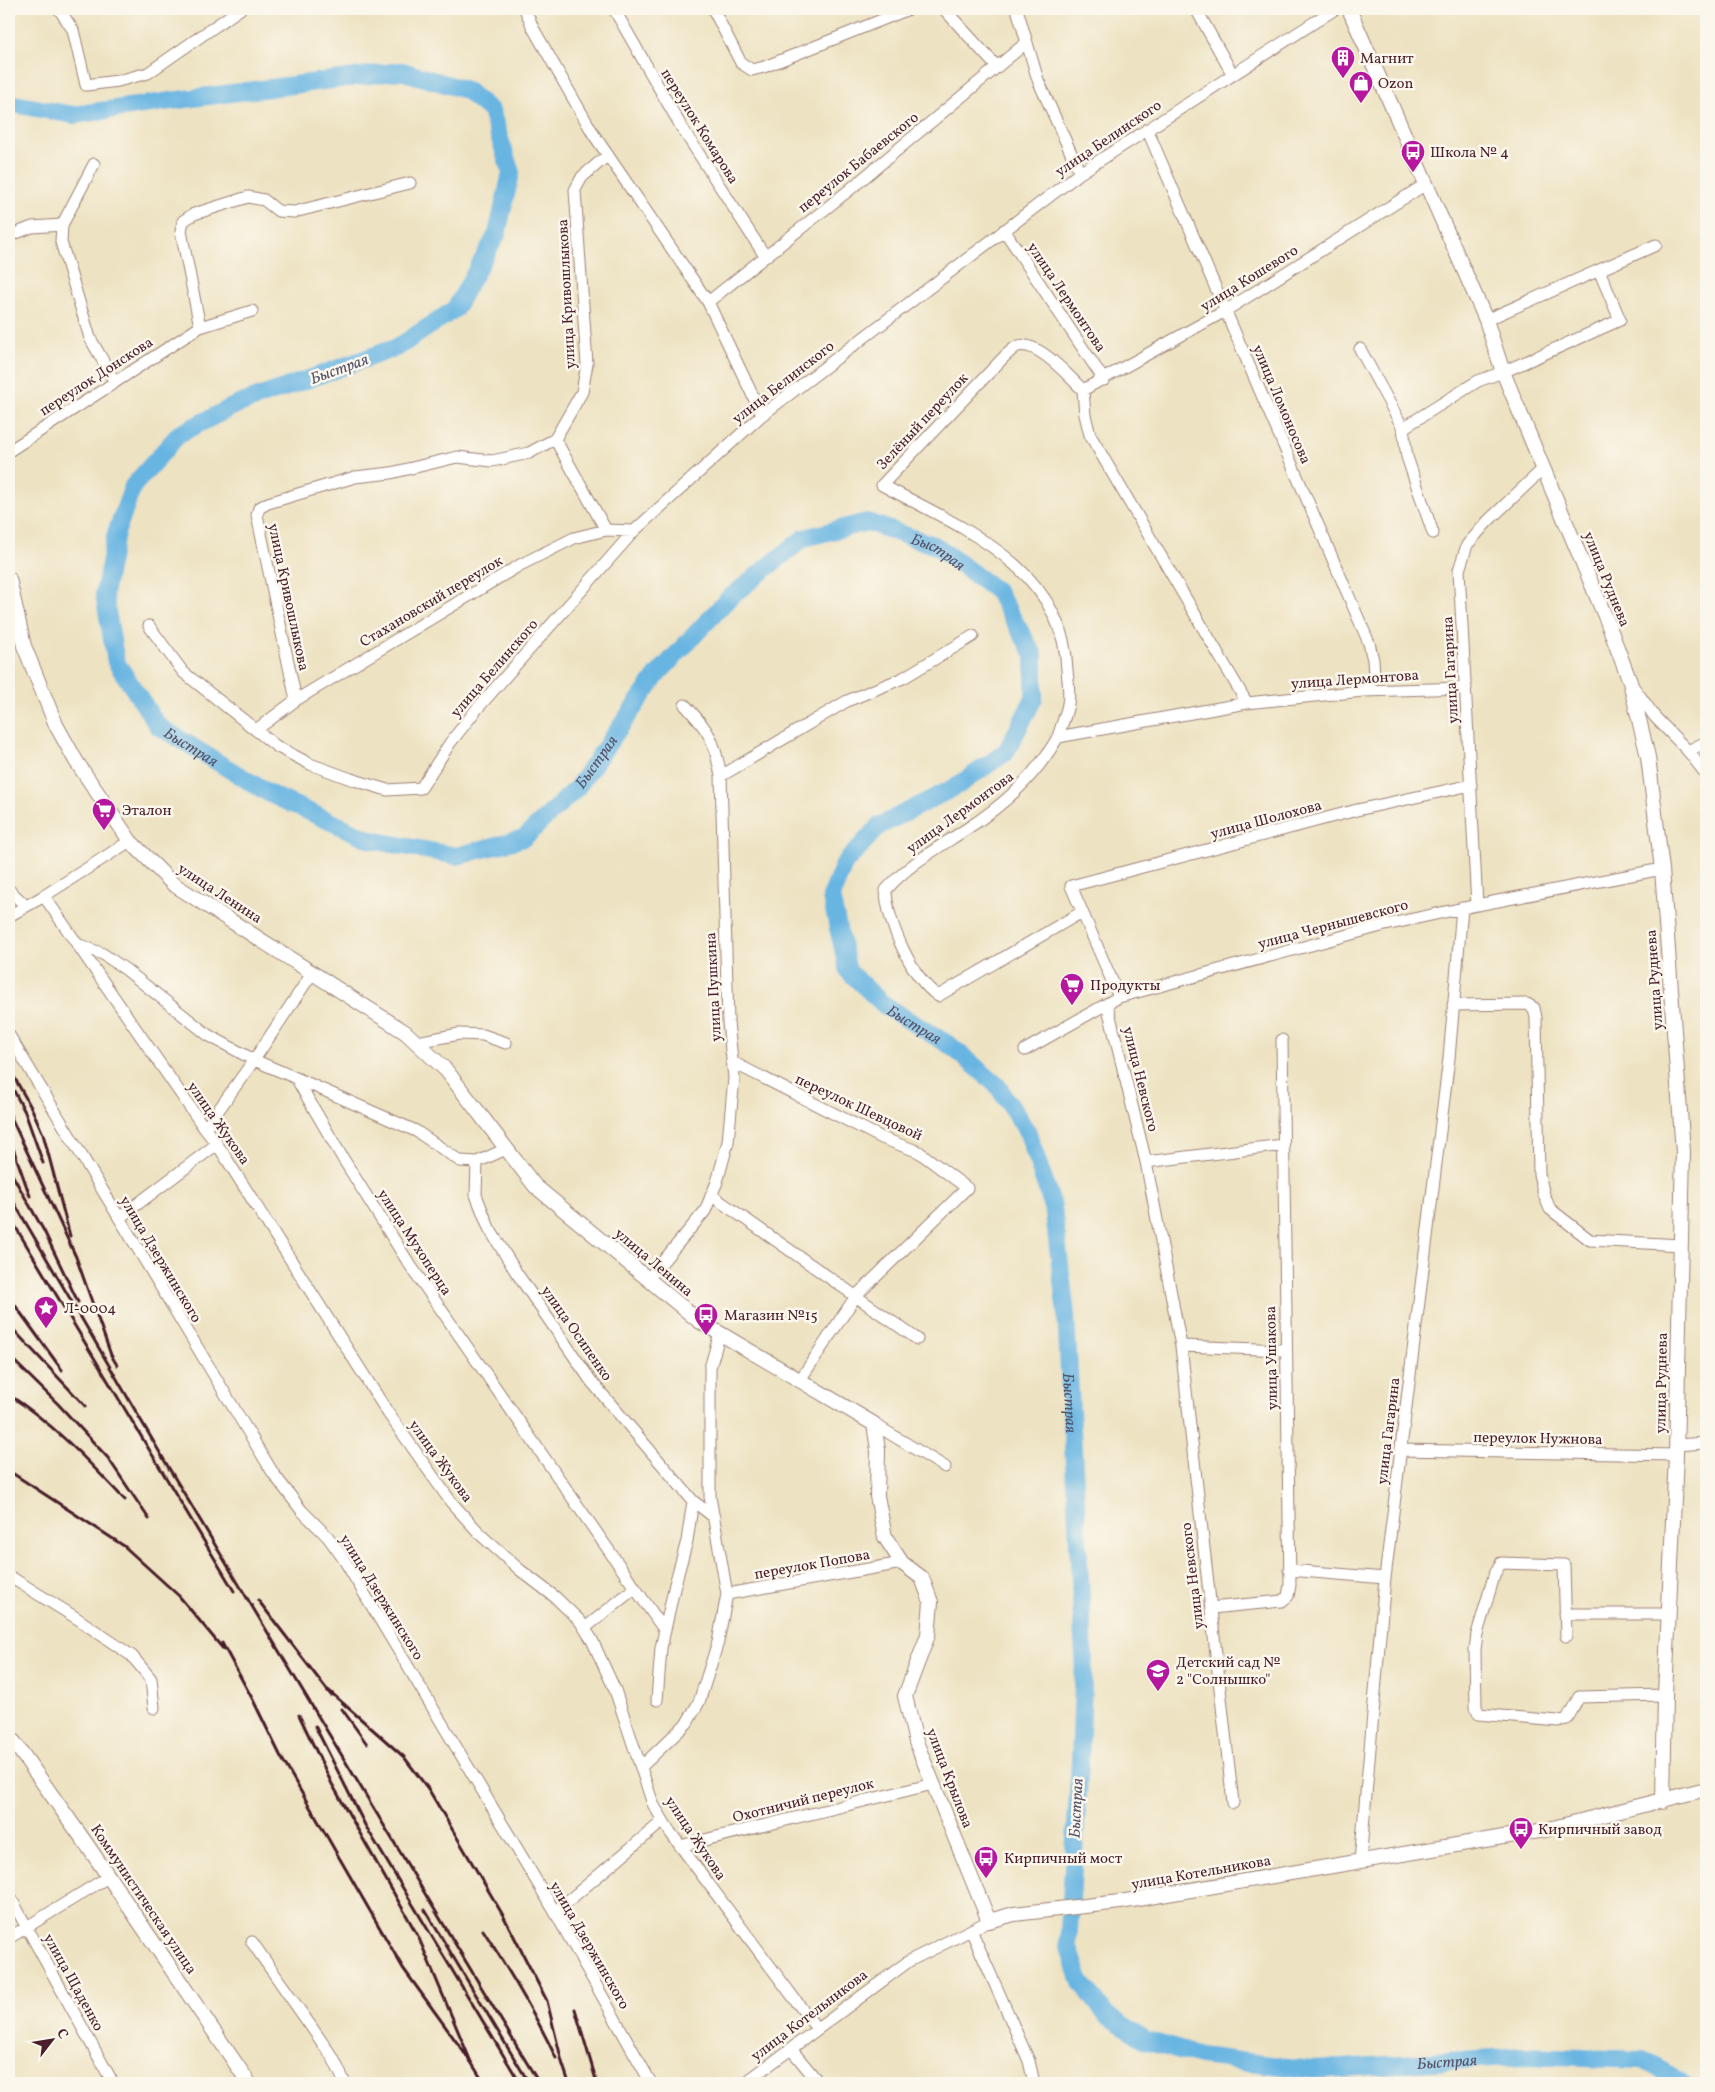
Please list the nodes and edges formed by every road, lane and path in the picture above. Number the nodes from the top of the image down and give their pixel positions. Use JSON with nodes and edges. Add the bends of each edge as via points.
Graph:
{"nodes":[{"id":1,"x":59,"y":9,"type":"edge"},
{"id":2,"x":240,"y":9,"type":"edge"},
{"id":3,"x":525,"y":9,"type":"edge"},
{"id":4,"x":614,"y":9,"type":"edge"},
{"id":5,"x":713,"y":9,"type":"edge"},
{"id":6,"x":909,"y":9,"type":"edge"},
{"id":7,"x":944,"y":9,"type":"edge"},
{"id":8,"x":1017,"y":9,"type":"edge"},
{"id":9,"x":1196,"y":9,"type":"edge"},
{"id":10,"x":1335,"y":9,"type":"edge"},
{"id":11,"x":1349,"y":9,"type":"edge"},
{"id":12,"x":1026,"y":43,"type":"junction"},
{"id":13,"x":997,"y":67,"type":"junction"},
{"id":14,"x":1233,"y":75,"type":"junction"},
{"id":15,"x":1147,"y":130,"type":"junction"},
{"id":16,"x":608,"y":155,"type":"junction"},
{"id":17,"x":94,"y":164,"type":"dead end"},
{"id":18,"x":1080,"y":173,"type":"junction"},
{"id":19,"x":410,"y":183,"type":"dead end"},
{"id":20,"x":1426,"y":184,"type":"junction"},
{"id":21,"x":62,"y":225,"type":"junction"},
{"id":22,"x":1004,"y":230,"type":"junction"},
{"id":23,"x":9,"y":236,"type":"edge"},
{"id":24,"x":1656,"y":245,"type":"dead end"},
{"id":25,"x":765,"y":256,"type":"junction"},
{"id":26,"x":1599,"y":270,"type":"junction"},
{"id":27,"x":708,"y":302,"type":"junction"},
{"id":28,"x":252,"y":311,"type":"dead end"},
{"id":29,"x":1225,"y":311,"type":"junction"},
{"id":30,"x":1486,"y":320,"type":"junction"},
{"id":31,"x":200,"y":327,"type":"junction"},
{"id":32,"x":1360,"y":349,"type":"dead end"},
{"id":33,"x":1503,"y":372,"type":"junction"},
{"id":34,"x":1104,"y":380,"type":"junction"},
{"id":35,"x":115,"y":382,"type":"junction"},
{"id":36,"x":1083,"y":390,"type":"junction"},
{"id":37,"x":762,"y":415,"type":"junction"},
{"id":38,"x":1403,"y":428,"type":"junction"},
{"id":39,"x":555,"y":439,"type":"junction"},
{"id":40,"x":9,"y":451,"type":"edge"},
{"id":41,"x":1544,"y":468,"type":"junction"},
{"id":42,"x":606,"y":530,"type":"junction"},
{"id":43,"x":634,"y":531,"type":"junction"},
{"id":44,"x":1433,"y":533,"type":"dead end"},
{"id":45,"x":9,"y":578,"type":"edge"},
{"id":46,"x":149,"y":626,"type":"dead end"},
{"id":47,"x":974,"y":636,"type":"dead end"},
{"id":48,"x":1630,"y":682,"type":"junction"},
{"id":49,"x":1466,"y":688,"type":"junction"},
{"id":50,"x":1362,"y":691,"type":"junction"},
{"id":51,"x":296,"y":700,"type":"junction"},
{"id":52,"x":1247,"y":703,"type":"junction"},
{"id":53,"x":685,"y":705,"type":"dead end"},
{"id":54,"x":256,"y":730,"type":"junction"},
{"id":55,"x":1058,"y":737,"type":"junction"},
{"id":56,"x":1706,"y":742,"type":"edge"},
{"id":57,"x":1688,"y":751,"type":"junction"},
{"id":58,"x":1706,"y":774,"type":"edge"},
{"id":59,"x":721,"y":776,"type":"junction"},
{"id":60,"x":1471,"y":786,"type":"junction"},
{"id":61,"x":130,"y":841,"type":"junction"},
{"id":62,"x":1662,"y":869,"type":"junction"},
{"id":63,"x":9,"y":890,"type":"edge"},
{"id":64,"x":44,"y":896,"type":"junction"},
{"id":65,"x":1477,"y":904,"type":"junction"},
{"id":66,"x":26,"y":906,"type":"junction"},
{"id":67,"x":1462,"y":908,"type":"junction"},
{"id":68,"x":1082,"y":912,"type":"junction"},
{"id":69,"x":9,"y":916,"type":"edge"},
{"id":70,"x":77,"y":944,"type":"junction"},
{"id":71,"x":313,"y":972,"type":"junction"},
{"id":72,"x":1119,"y":997,"type":"junction"},
{"id":73,"x":1107,"y":1004,"type":"junction"},
{"id":74,"x":1454,"y":1005,"type":"junction"},
{"id":75,"x":9,"y":1035,"type":"edge"},
{"id":76,"x":1282,"y":1040,"type":"dead end"},
{"id":77,"x":416,"y":1042,"type":"junction"},
{"id":78,"x":506,"y":1043,"type":"dead end"},
{"id":79,"x":1025,"y":1050,"type":"dead end"},
{"id":80,"x":254,"y":1060,"type":"junction"},
{"id":81,"x":732,"y":1062,"type":"junction"},
{"id":82,"x":296,"y":1078,"type":"junction"},
{"id":83,"x":205,"y":1129,"type":"junction"},
{"id":84,"x":217,"y":1144,"type":"junction"},
{"id":85,"x":1284,"y":1145,"type":"junction"},
{"id":86,"x":506,"y":1149,"type":"junction"},
{"id":87,"x":477,"y":1162,"type":"junction"},
{"id":88,"x":1146,"y":1162,"type":"junction"},
{"id":89,"x":712,"y":1195,"type":"junction"},
{"id":90,"x":119,"y":1218,"type":"junction"},
{"id":91,"x":1681,"y":1245,"type":"junction"},
{"id":92,"x":649,"y":1278,"type":"junction"},
{"id":93,"x":856,"y":1296,"type":"junction"},
{"id":94,"x":720,"y":1333,"type":"junction"},
{"id":95,"x":918,"y":1339,"type":"dead end"},
{"id":96,"x":1181,"y":1346,"type":"junction"},
{"id":97,"x":1286,"y":1350,"type":"junction"},
{"id":98,"x":800,"y":1380,"type":"junction"},
{"id":99,"x":874,"y":1424,"type":"junction"},
{"id":100,"x":1706,"y":1443,"type":"edge"},
{"id":101,"x":1400,"y":1450,"type":"junction"},
{"id":102,"x":1676,"y":1450,"type":"junction"},
{"id":103,"x":945,"y":1467,"type":"dead end"},
{"id":104,"x":693,"y":1501,"type":"junction"},
{"id":105,"x":714,"y":1516,"type":"junction"},
{"id":106,"x":902,"y":1563,"type":"junction"},
{"id":107,"x":1289,"y":1570,"type":"junction"},
{"id":108,"x":9,"y":1576,"type":"edge"},
{"id":109,"x":1385,"y":1578,"type":"junction"},
{"id":110,"x":635,"y":1588,"type":"junction"},
{"id":111,"x":727,"y":1594,"type":"junction"},
{"id":112,"x":1211,"y":1608,"type":"junction"},
{"id":113,"x":1565,"y":1614,"type":"junction"},
{"id":114,"x":1668,"y":1614,"type":"junction"},
{"id":115,"x":585,"y":1628,"type":"junction"},
{"id":116,"x":665,"y":1631,"type":"junction"},
{"id":117,"x":1566,"y":1636,"type":"dead end"},
{"id":118,"x":1664,"y":1695,"type":"junction"},
{"id":119,"x":657,"y":1700,"type":"dead end"},
{"id":120,"x":154,"y":1708,"type":"dead end"},
{"id":121,"x":9,"y":1734,"type":"edge"},
{"id":122,"x":641,"y":1767,"type":"junction"},
{"id":123,"x":933,"y":1784,"type":"junction"},
{"id":124,"x":1706,"y":1789,"type":"edge"},
{"id":125,"x":1663,"y":1801,"type":"junction"},
{"id":126,"x":1234,"y":1803,"type":"dead end"},
{"id":127,"x":663,"y":1821,"type":"junction"},
{"id":128,"x":680,"y":1846,"type":"junction"},
{"id":129,"x":1360,"y":1862,"type":"junction"},
{"id":130,"x":108,"y":1877,"type":"junction"},
{"id":131,"x":9,"y":1895,"type":"edge"},
{"id":132,"x":555,"y":1912,"type":"junction"},
{"id":133,"x":989,"y":1921,"type":"junction"},
{"id":134,"x":26,"y":1927,"type":"junction"},
{"id":135,"x":971,"y":1930,"type":"junction"},
{"id":136,"x":9,"y":1938,"type":"edge"},
{"id":137,"x":252,"y":1942,"type":"dead end"},
{"id":138,"x":817,"y":2029,"type":"junction"},
{"id":139,"x":791,"y":2049,"type":"junction"},
{"id":140,"x":113,"y":2083,"type":"edge"},
{"id":141,"x":249,"y":2083,"type":"edge"},
{"id":142,"x":345,"y":2083,"type":"edge"},
{"id":143,"x":651,"y":2083,"type":"edge"},
{"id":144,"x":745,"y":2083,"type":"edge"},
{"id":145,"x":819,"y":2083,"type":"edge"},
{"id":146,"x":1034,"y":2083,"type":"edge"}],
"edges":[{"from":1,"to":2,"type":"street","via":[[73,30],[86,85],[148,73]]},
{"from":3,"to":16,"type":"street"},
{"from":4,"to":25,"type":"street","name":"переулок Комарова","via":[[682,128]]},
{"from":5,"to":6,"type":"street","via":[[741,63],[752,70]]},
{"from":7,"to":13,"type":"street"},
{"from":8,"to":12,"type":"street"},
{"from":9,"to":14,"type":"street"},
{"from":10,"to":14,"type":"street","name":"улица Белинского"},
{"from":11,"to":20,"type":"street","name":"улица Руднева"},
{"from":12,"to":13,"type":"street","name":"переулок Бабаевского"},
{"from":12,"to":18,"type":"street","via":[[1038,80]]},
{"from":13,"to":25,"type":"street","name":"переулок Бабаевского"},
{"from":14,"to":15,"type":"street","name":"улица Белинского"},
{"from":15,"to":18,"type":"street","name":"улица Белинского"},
{"from":15,"to":29,"type":"street","name":"улица Ломоносова"},
{"from":16,"to":27,"type":"street"},
{"from":16,"to":39,"type":"street","name":"улица Кривошлыкова","via":[[582,177],[575,190],[587,364],[582,392]]},
{"from":17,"to":21,"type":"street"},
{"from":18,"to":22,"type":"street","name":"улица Белинского"},
{"from":19,"to":31,"type":"street","via":[[294,212],[278,211],[264,200],[248,197],[194,214],[183,221],[181,231]]},
{"from":20,"to":29,"type":"street","name":"улица Кошевого"},
{"from":20,"to":30,"type":"street","name":"улица Руднева"},
{"from":21,"to":23,"type":"street","via":[[32,228]]},
{"from":21,"to":35,"type":"street","via":[[62,242],[90,338]]},
{"from":22,"to":34,"type":"street","name":"улица Лермонтова"},
{"from":22,"to":37,"type":"street","name":"улица Белинского"},
{"from":24,"to":26,"type":"street"},
{"from":25,"to":27,"type":"street","name":"переулок Бабаевского"},
{"from":26,"to":30,"type":"street"},
{"from":26,"to":33,"type":"street","via":[[1620,320]]},
{"from":27,"to":37,"type":"street"},
{"from":28,"to":31,"type":"street","name":"переулок Донскова"},
{"from":29,"to":34,"type":"street","name":"улица Кошевого"},
{"from":29,"to":50,"type":"street","name":"улица Ломоносова","via":[[1368,643],[1374,675]]},
{"from":30,"to":33,"type":"street","name":"улица Руднева"},
{"from":31,"to":35,"type":"street","name":"переулок Донскова"},
{"from":32,"to":38,"type":"street"},
{"from":33,"to":38,"type":"street","via":[[1478,381]]},
{"from":33,"to":41,"type":"street","name":"улица Руднева"},
{"from":34,"to":36,"type":"street","name":"улица Кошевого"},
{"from":35,"to":40,"type":"street","name":"переулок Донскова"},
{"from":36,"to":52,"type":"street","via":[[1090,435]]},
{"from":36,"to":55,"type":"street","name":"Зелёный переулок","via":[[1043,353],[1031,347],[1018,346],[882,486],[968,531],[1011,560],[1048,604],[1062,631],[1067,660],[1068,703]]},
{"from":37,"to":43,"type":"street","name":"улица Белинского"},
{"from":38,"to":44,"type":"street","via":[[1407,457]]},
{"from":39,"to":42,"type":"street"},
{"from":39,"to":51,"type":"street","name":"улица Кривошлыкова","via":[[529,454],[492,461],[457,457],[391,474],[355,477],[260,508],[256,516]]},
{"from":41,"to":48,"type":"street","name":"улица Руднева"},
{"from":41,"to":49,"type":"street","name":"улица Гагарина","via":[[1488,521],[1467,546],[1462,558]]},
{"from":42,"to":43,"type":"street","name":"Стахановский переулок"},
{"from":42,"to":51,"type":"street","name":"Стахановский переулок","via":[[574,538],[520,565]]},
{"from":43,"to":54,"type":"street","name":"улица Белинского","via":[[476,710],[421,788],[388,790],[351,780],[310,764],[276,746]]},
{"from":45,"to":61,"type":"street","name":"улица Ленина","via":[[24,646],[56,725],[76,762]]},
{"from":46,"to":54,"type":"street","via":[[183,672]]},
{"from":47,"to":59,"type":"street","via":[[903,678],[847,701]]},
{"from":48,"to":57,"type":"street","via":[[1655,717]]},
{"from":48,"to":62,"type":"street","name":"улица Руднева","via":[[1648,758]]},
{"from":49,"to":50,"type":"street","name":"улица Лермонтова"},
{"from":49,"to":60,"type":"street","name":"улица Гагарина"},
{"from":50,"to":52,"type":"street","name":"улица Лермонтова"},
{"from":51,"to":54,"type":"street","name":"Стахановский переулок"},
{"from":52,"to":55,"type":"street","name":"улица Лермонтова"},
{"from":53,"to":59,"type":"street","name":"улица Пушкина","via":[[708,730]]},
{"from":55,"to":68,"type":"street","name":"улица Лермонтова","via":[[1024,785],[899,876],[886,890],[886,905],[916,972],[927,988],[938,996]]},
{"from":56,"to":57,"type":"street"},
{"from":57,"to":58,"type":"street"},
{"from":59,"to":81,"type":"street","name":"улица Пушкина"},
{"from":60,"to":65,"type":"street","name":"улица Гагарина"},
{"from":60,"to":68,"type":"street","name":"улица Шолохова","via":[[1357,810],[1071,886]]},
{"from":61,"to":64,"type":"street"},
{"from":61,"to":71,"type":"street","name":"улица Ленина","via":[[173,884]]},
{"from":62,"to":65,"type":"street","name":"улица Чернышевского"},
{"from":62,"to":91,"type":"street","name":"улица Руднева","via":[[1683,1152]]},
{"from":63,"to":66,"type":"street"},
{"from":64,"to":66,"type":"street"},
{"from":64,"to":70,"type":"street","name":"улица Жукова"},
{"from":65,"to":67,"type":"street","name":"улица Чернышевского"},
{"from":66,"to":69,"type":"street"},
{"from":67,"to":72,"type":"street","name":"улица Чернышевского","via":[[1381,926]]},
{"from":67,"to":74,"type":"street","name":"улица Гагарина"},
{"from":68,"to":72,"type":"street"},
{"from":70,"to":80,"type":"street","via":[[103,954],[208,1035]]},
{"from":70,"to":83,"type":"street","name":"улица Жукова"},
{"from":71,"to":77,"type":"street","name":"улица Ленина","via":[[373,1009]]},
{"from":71,"to":80,"type":"street"},
{"from":72,"to":73,"type":"street","name":"улица Чернышевского"},
{"from":73,"to":79,"type":"street","name":"улица Чернышевского"},
{"from":73,"to":88,"type":"street","name":"улица Невского"},
{"from":74,"to":91,"type":"street","via":[[1527,1004],[1534,1008],[1540,1174],[1550,1209],[1590,1240]]},
{"from":74,"to":101,"type":"street","name":"улица Гагарина"},
{"from":75,"to":90,"type":"street","name":"улица Дзержинского"},
{"from":76,"to":85,"type":"street","name":"улица Ушакова"},
{"from":77,"to":78,"type":"street","via":[[459,1034],[483,1035]]},
{"from":77,"to":86,"type":"street","name":"улица Ленина","via":[[446,1070]]},
{"from":80,"to":82,"type":"street"},
{"from":80,"to":83,"type":"street"},
{"from":81,"to":89,"type":"street","name":"улица Пушкина","via":[[734,1078],[728,1142]]},
{"from":81,"to":93,"type":"street","name":"переулок Шевцовой","via":[[882,1138],[919,1152],[967,1188]]},
{"from":82,"to":87,"type":"street","via":[[416,1131],[460,1161]]},
{"from":82,"to":110,"type":"street","name":"улица Мухоперца","via":[[408,1262]]},
{"from":83,"to":84,"type":"street","name":"улица Жукова"},
{"from":84,"to":90,"type":"street"},
{"from":84,"to":115,"type":"street","name":"улица Жукова","via":[[388,1413],[451,1502],[483,1537],[555,1597]]},
{"from":85,"to":88,"type":"street"},
{"from":85,"to":97,"type":"street","name":"улица Ушакова"},
{"from":86,"to":87,"type":"street"},
{"from":86,"to":92,"type":"street","name":"улица Ленина","via":[[535,1186]]},
{"from":87,"to":104,"type":"street","name":"улица Осипенко","via":[[476,1195],[489,1228],[516,1272],[591,1381]]},
{"from":88,"to":96,"type":"street","name":"улица Невского"},
{"from":89,"to":92,"type":"street","name":"улица Пушкина","via":[[705,1210]]},
{"from":89,"to":93,"type":"street"},
{"from":90,"to":132,"type":"street","name":"улица Дзержинского","via":[[273,1473],[343,1558]]},
{"from":91,"to":102,"type":"street","name":"улица Руднева"},
{"from":92,"to":94,"type":"street","name":"улица Ленина","via":[[699,1321]]},
{"from":93,"to":95,"type":"street"},
{"from":93,"to":98,"type":"street"},
{"from":94,"to":98,"type":"street","name":"улица Ленина"},
{"from":94,"to":105,"type":"street","via":[[710,1368],[710,1497]]},
{"from":96,"to":97,"type":"street"},
{"from":96,"to":112,"type":"street","name":"улица Невского"},
{"from":97,"to":107,"type":"street","name":"улица Ушакова"},
{"from":98,"to":99,"type":"street","name":"улица Ленина"},
{"from":99,"to":103,"type":"street","name":"улица Ленина"},
{"from":99,"to":106,"type":"street","name":"улица Крылова","via":[[878,1450],[877,1496],[884,1538]]},
{"from":100,"to":102,"type":"street","name":"переулок Нужнова"},
{"from":101,"to":102,"type":"street","name":"переулок Нужнова"},
{"from":101,"to":109,"type":"street","name":"улица Гагарина"},
{"from":102,"to":114,"type":"street","name":"улица Руднева"},
{"from":104,"to":105,"type":"street","name":"улица Осипенко"},
{"from":104,"to":116,"type":"street","via":[[687,1541]]},
{"from":105,"to":111,"type":"street"},
{"from":106,"to":111,"type":"street","name":"переулок Попова"},
{"from":106,"to":123,"type":"street","name":"улица Крылова","via":[[922,1578],[932,1602],[928,1635],[905,1696],[916,1742]]},
{"from":107,"to":109,"type":"street"},
{"from":107,"to":112,"type":"street","name":"улица Ушакова","via":[[1288,1596],[1282,1600]]},
{"from":108,"to":120,"type":"street","via":[[132,1656],[152,1679]]},
{"from":109,"to":129,"type":"street","name":"улица Гагарина"},
{"from":110,"to":115,"type":"street"},
{"from":110,"to":116,"type":"street","name":"улица Мухоперца"},
{"from":111,"to":122,"type":"street","via":[[718,1642],[699,1702],[687,1723]]},
{"from":112,"to":126,"type":"street","name":"улица Невского"},
{"from":113,"to":114,"type":"street"},
{"from":113,"to":117,"type":"street"},
{"from":113,"to":118,"type":"street","via":[[1564,1565],[1501,1563],[1477,1634],[1476,1707],[1479,1714],[1558,1721],[1567,1719],[1579,1697]]},
{"from":114,"to":118,"type":"street","name":"улица Руднева"},
{"from":115,"to":122,"type":"street","name":"улица Жукова","via":[[615,1690]]},
{"from":116,"to":119,"type":"street"},
{"from":118,"to":125,"type":"street","name":"улица Руднева"},
{"from":121,"to":130,"type":"street","name":"Коммунистическая улица"},
{"from":122,"to":127,"type":"street","name":"улица Жукова","via":[[653,1804]]},
{"from":123,"to":128,"type":"street","name":"Охотничий переулок"},
{"from":123,"to":133,"type":"street","name":"улица Крылова"},
{"from":124,"to":125,"type":"street","name":"улица Котельникова"},
{"from":125,"to":129,"type":"street","name":"улица Котельникова","via":[[1545,1830]]},
{"from":127,"to":128,"type":"street","name":"улица Жукова"},
{"from":127,"to":132,"type":"street"},
{"from":128,"to":138,"type":"street","name":"улица Жукова"},
{"from":129,"to":133,"type":"street","name":"улица Котельникова","via":[[1120,1902],[1014,1914]]},
{"from":130,"to":134,"type":"street"},
{"from":130,"to":141,"type":"street","name":"Коммунистическая улица"},
{"from":131,"to":134,"type":"street","name":"улица Щаденко"},
{"from":132,"to":143,"type":"street","name":"улица Дзержинского"},
{"from":133,"to":135,"type":"street","name":"улица Котельникова"},
{"from":134,"to":136,"type":"street"},
{"from":134,"to":140,"type":"street","name":"улица Щаденко"},
{"from":135,"to":138,"type":"street","name":"улица Котельникова","via":[[908,1961]]},
{"from":135,"to":146,"type":"street","via":[[1029,2061]]},
{"from":137,"to":142,"type":"street","via":[[333,2058]]},
{"from":138,"to":139,"type":"street","name":"улица Котельникова"},
{"from":139,"to":144,"type":"street","name":"улица Котельникова"},
{"from":139,"to":145,"type":"street"}]}
